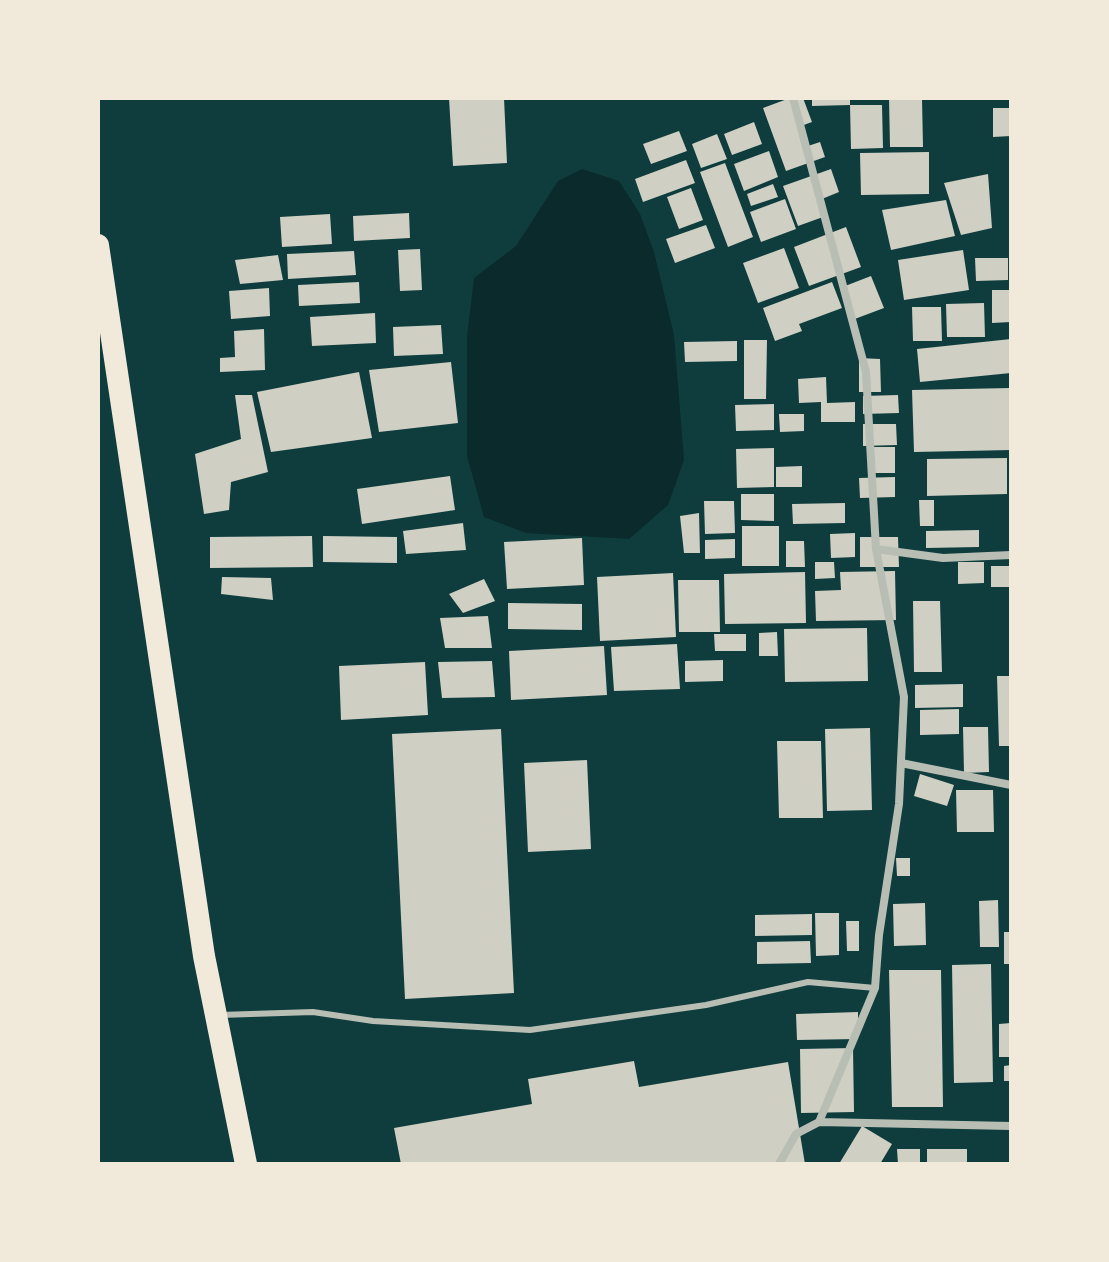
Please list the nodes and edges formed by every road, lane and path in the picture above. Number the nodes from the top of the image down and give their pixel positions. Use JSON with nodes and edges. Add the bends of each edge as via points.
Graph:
{"nodes":[{"id":1,"x":793,"y":98,"type":"edge"},
{"id":2,"x":98,"y":245,"type":"edge"},
{"id":3,"x":876,"y":549,"type":"junction"},
{"id":4,"x":1011,"y":555,"type":"edge"},
{"id":5,"x":901,"y":763,"type":"junction"},
{"id":6,"x":1011,"y":785,"type":"edge"},
{"id":7,"x":875,"y":988,"type":"junction"},
{"id":8,"x":216,"y":1015,"type":"junction"},
{"id":9,"x":819,"y":1122,"type":"junction"},
{"id":10,"x":1011,"y":1126,"type":"edge"},
{"id":11,"x":246,"y":1164,"type":"edge"},
{"id":12,"x":779,"y":1164,"type":"edge"}],
"edges":[{"from":1,"to":3,"type":"street","via":[[866,372]]},
{"from":2,"to":8,"type":"highway"},
{"from":3,"to":4,"type":"street","via":[[943,558]]},
{"from":3,"to":5,"type":"street","via":[[904,697]]},
{"from":5,"to":6,"type":"street"},
{"from":5,"to":7,"type":"street"},
{"from":7,"to":8,"type":"lane","via":[[808,982],[706,1005],[530,1030],[386,1023],[313,1012]]},
{"from":7,"to":9,"type":"street"},
{"from":8,"to":11,"type":"highway"},
{"from":9,"to":10,"type":"street"},
{"from":9,"to":12,"type":"street","via":[[796,1134]]}]}
